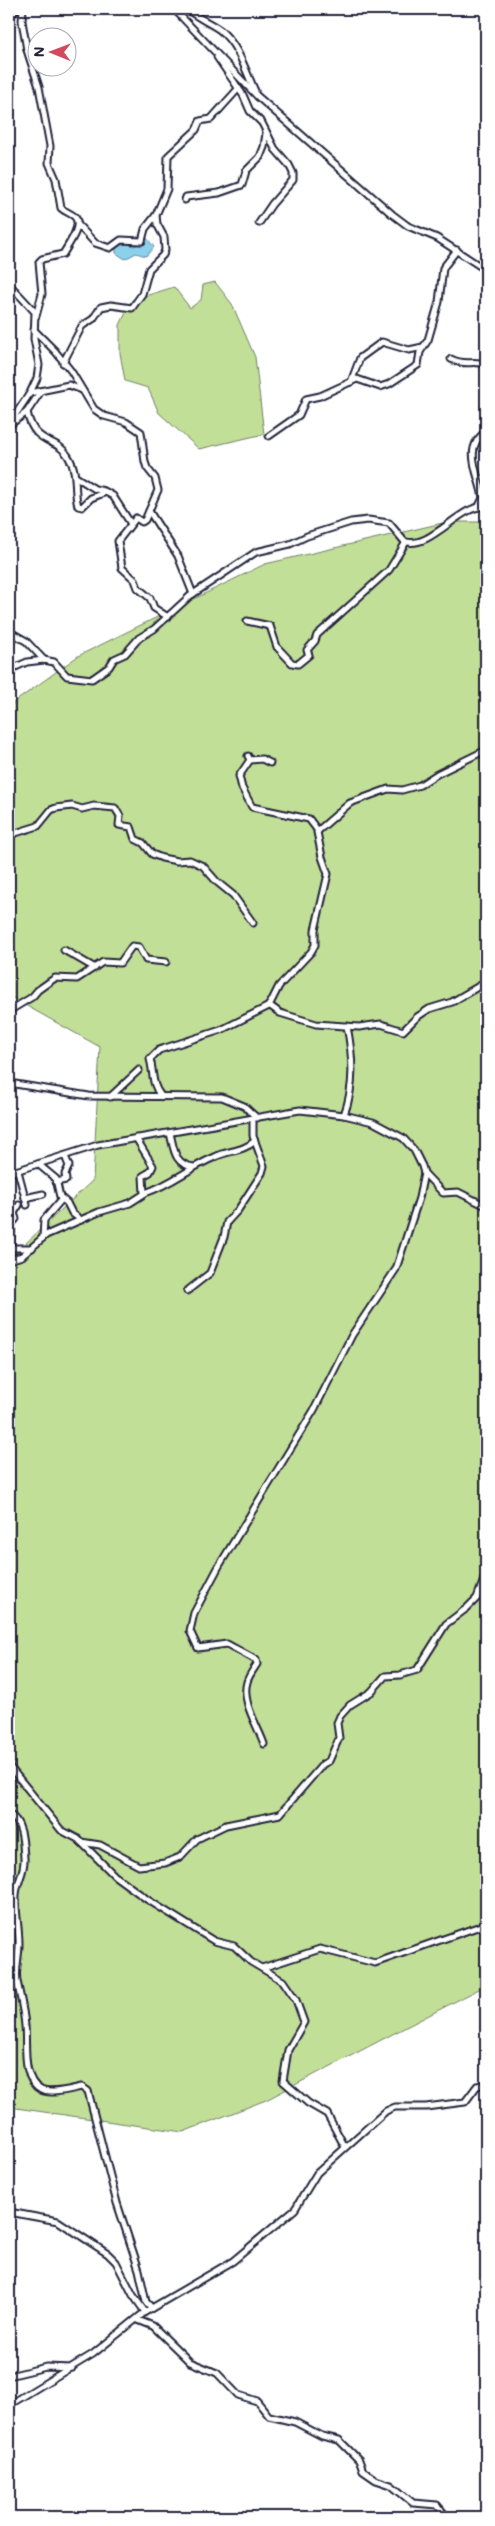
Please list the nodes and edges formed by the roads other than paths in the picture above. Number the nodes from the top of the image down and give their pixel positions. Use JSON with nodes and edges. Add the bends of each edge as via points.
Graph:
{"nodes":[{"id":1,"x":16,"y":9,"type":"edge"},
{"id":2,"x":23,"y":9,"type":"edge"},
{"id":3,"x":174,"y":9,"type":"edge"},
{"id":4,"x":187,"y":9,"type":"edge"},
{"id":5,"x":9,"y":19,"type":"edge"},
{"id":6,"x":214,"y":52,"type":"junction"},
{"id":7,"x":238,"y":89,"type":"junction"},
{"id":8,"x":257,"y":96,"type":"junction"},
{"id":9,"x":266,"y":131,"type":"junction"},
{"id":10,"x":184,"y":200,"type":"dead end"},
{"id":11,"x":156,"y":216,"type":"junction"},
{"id":12,"x":77,"y":224,"type":"junction"},
{"id":13,"x":259,"y":224,"type":"dead end"},
{"id":14,"x":456,"y":250,"type":"junction"},
{"id":15,"x":486,"y":270,"type":"edge"},
{"id":16,"x":9,"y":284,"type":"edge"},
{"id":17,"x":36,"y":316,"type":"junction"},
{"id":18,"x":34,"y":330,"type":"junction"},
{"id":19,"x":422,"y":347,"type":"junction"},
{"id":20,"x":451,"y":359,"type":"dead end"},
{"id":21,"x":62,"y":363,"type":"junction"},
{"id":22,"x":486,"y":365,"type":"edge"},
{"id":23,"x":351,"y":382,"type":"junction"},
{"id":24,"x":82,"y":390,"type":"junction"},
{"id":25,"x":41,"y":391,"type":"junction"},
{"id":26,"x":30,"y":393,"type":"junction"},
{"id":27,"x":27,"y":412,"type":"junction"},
{"id":28,"x":9,"y":424,"type":"edge"},
{"id":29,"x":486,"y":432,"type":"edge"},
{"id":30,"x":269,"y":436,"type":"dead end"},
{"id":31,"x":76,"y":477,"type":"junction"},
{"id":32,"x":106,"y":492,"type":"junction"},
{"id":33,"x":479,"y":506,"type":"junction"},
{"id":34,"x":486,"y":506,"type":"edge"},
{"id":35,"x":149,"y":511,"type":"junction"},
{"id":36,"x":131,"y":524,"type":"junction"},
{"id":37,"x":406,"y":542,"type":"junction"},
{"id":38,"x":194,"y":594,"type":"junction"},
{"id":39,"x":168,"y":617,"type":"junction"},
{"id":40,"x":247,"y":621,"type":"dead end"},
{"id":41,"x":9,"y":628,"type":"edge"},
{"id":42,"x":44,"y":660,"type":"junction"},
{"id":43,"x":9,"y":670,"type":"edge"},
{"id":44,"x":486,"y":750,"type":"edge"},
{"id":45,"x":270,"y":763,"type":"dead end"},
{"id":46,"x":318,"y":831,"type":"junction"},
{"id":47,"x":9,"y":835,"type":"edge"},
{"id":48,"x":253,"y":923,"type":"dead end"},
{"id":49,"x":64,"y":950,"type":"dead end"},
{"id":50,"x":166,"y":962,"type":"dead end"},
{"id":51,"x":95,"y":968,"type":"junction"},
{"id":52,"x":486,"y":982,"type":"edge"},
{"id":53,"x":270,"y":1005,"type":"junction"},
{"id":54,"x":9,"y":1011,"type":"edge"},
{"id":55,"x":347,"y":1026,"type":"junction"},
{"id":56,"x":139,"y":1070,"type":"dead end"},
{"id":57,"x":9,"y":1083,"type":"edge"},
{"id":58,"x":161,"y":1096,"type":"junction"},
{"id":59,"x":110,"y":1097,"type":"junction"},
{"id":60,"x":344,"y":1115,"type":"junction"},
{"id":61,"x":255,"y":1119,"type":"junction"},
{"id":62,"x":170,"y":1133,"type":"junction"},
{"id":63,"x":136,"y":1138,"type":"junction"},
{"id":64,"x":255,"y":1141,"type":"junction"},
{"id":65,"x":65,"y":1156,"type":"junction"},
{"id":66,"x":38,"y":1164,"type":"junction"},
{"id":67,"x":194,"y":1167,"type":"junction"},
{"id":68,"x":18,"y":1171,"type":"junction"},
{"id":69,"x":424,"y":1173,"type":"junction"},
{"id":70,"x":9,"y":1174,"type":"edge"},
{"id":71,"x":56,"y":1182,"type":"junction"},
{"id":72,"x":145,"y":1193,"type":"junction"},
{"id":73,"x":43,"y":1194,"type":"dead end"},
{"id":74,"x":25,"y":1198,"type":"junction"},
{"id":75,"x":62,"y":1199,"type":"junction"},
{"id":76,"x":19,"y":1205,"type":"dead end"},
{"id":77,"x":27,"y":1205,"type":"dead end"},
{"id":78,"x":486,"y":1206,"type":"edge"},
{"id":79,"x":82,"y":1220,"type":"junction"},
{"id":80,"x":43,"y":1239,"type":"junction"},
{"id":81,"x":9,"y":1247,"type":"edge"},
{"id":82,"x":33,"y":1248,"type":"junction"},
{"id":83,"x":9,"y":1260,"type":"edge"},
{"id":84,"x":188,"y":1291,"type":"dead end"},
{"id":85,"x":486,"y":1574,"type":"edge"},
{"id":86,"x":264,"y":1744,"type":"dead end"},
{"id":87,"x":9,"y":1766,"type":"edge"},
{"id":88,"x":9,"y":1814,"type":"edge"},
{"id":89,"x":82,"y":1842,"type":"junction"},
{"id":90,"x":486,"y":1924,"type":"edge"},
{"id":91,"x":262,"y":1968,"type":"junction"},
{"id":92,"x":486,"y":2084,"type":"edge"},
{"id":93,"x":345,"y":2147,"type":"junction"},
{"id":94,"x":9,"y":2212,"type":"edge"},
{"id":95,"x":152,"y":2308,"type":"junction"},
{"id":96,"x":146,"y":2312,"type":"junction"},
{"id":97,"x":138,"y":2320,"type":"junction"},
{"id":98,"x":73,"y":2368,"type":"junction"},
{"id":99,"x":9,"y":2376,"type":"edge"},
{"id":100,"x":9,"y":2405,"type":"edge"},
{"id":101,"x":447,"y":2517,"type":"edge"}],
"edges":[{"from":1,"to":5,"type":"street"},
{"from":2,"to":12,"type":"street","via":[[27,50],[39,87],[50,146],[50,167],[56,179],[61,208],[75,217]]},
{"from":3,"to":6,"type":"street"},
{"from":4,"to":8,"type":"street","via":[[232,42]]},
{"from":6,"to":7,"type":"street"},
{"from":6,"to":8,"type":"street"},
{"from":7,"to":9,"type":"street"},
{"from":7,"to":11,"type":"street","via":[[212,119],[200,121],[196,130],[168,156],[167,189]]},
{"from":8,"to":14,"type":"street","via":[[407,225]]},
{"from":9,"to":10,"type":"street","via":[[260,157],[246,171],[242,185]]},
{"from":9,"to":13,"type":"street","via":[[293,176]]},
{"from":11,"to":12,"type":"street","via":[[148,223],[141,242],[121,240],[110,248],[95,243]]},
{"from":11,"to":21,"type":"street","via":[[165,250],[149,269],[137,304],[132,308],[101,307],[93,319],[82,326]]},
{"from":12,"to":17,"type":"street","via":[[63,254],[43,258],[39,262],[42,292]]},
{"from":14,"to":15,"type":"street"},
{"from":14,"to":19,"type":"street","via":[[443,268],[439,302],[428,340]]},
{"from":16,"to":17,"type":"street"},
{"from":17,"to":18,"type":"street"},
{"from":18,"to":21,"type":"street","via":[[55,350]]},
{"from":18,"to":26,"type":"street","via":[[39,365]]},
{"from":19,"to":23,"type":"street","via":[[418,365],[389,384],[377,387],[363,380]]},
{"from":19,"to":23,"type":"street","via":[[409,350],[382,342],[360,358]]},
{"from":20,"to":22,"type":"street","via":[[462,364],[480,362]]},
{"from":21,"to":24,"type":"street","via":[[78,380]]},
{"from":23,"to":30,"type":"street","via":[[306,399],[299,415]]},
{"from":24,"to":25,"type":"street","via":[[69,386]]},
{"from":24,"to":35,"type":"street","via":[[97,412],[126,422],[140,432],[145,462],[158,490]]},
{"from":25,"to":26,"type":"street"},
{"from":25,"to":27,"type":"street"},
{"from":26,"to":28,"type":"street"},
{"from":27,"to":28,"type":"street"},
{"from":27,"to":31,"type":"street","via":[[38,434],[67,454]]},
{"from":29,"to":33,"type":"street","via":[[476,440],[473,450],[483,498]]},
{"from":31,"to":32,"type":"street"},
{"from":31,"to":32,"type":"street","via":[[78,506],[82,507],[91,498]]},
{"from":32,"to":36,"type":"street","via":[[122,508]]},
{"from":33,"to":34,"type":"street"},
{"from":33,"to":37,"type":"street","via":[[431,535]]},
{"from":35,"to":36,"type":"street","via":[[143,522],[136,518]]},
{"from":35,"to":38,"type":"street","via":[[178,556]]},
{"from":36,"to":39,"type":"street","via":[[118,542],[120,564],[150,598],[154,608]]},
{"from":37,"to":38,"type":"street","via":[[386,522],[351,522],[290,544],[256,552]]},
{"from":37,"to":40,"type":"street","via":[[388,570],[317,635],[307,650],[309,655],[297,664],[277,647],[270,626]]},
{"from":38,"to":39,"type":"street"},
{"from":39,"to":42,"type":"street","via":[[92,679],[68,676],[54,662]]},
{"from":41,"to":42,"type":"street"},
{"from":42,"to":43,"type":"street","via":[[27,662]]},
{"from":44,"to":46,"type":"street","via":[[414,787],[388,789],[350,803]]},
{"from":45,"to":46,"type":"street","via":[[249,758],[239,776],[252,807],[309,820]]},
{"from":46,"to":53,"type":"street","via":[[328,874],[315,945],[279,986]]},
{"from":47,"to":48,"type":"street","via":[[38,826],[56,808],[115,808],[120,816],[120,825],[131,828],[136,839],[144,843],[152,854],[177,861],[190,860],[203,866],[233,895]]},
{"from":49,"to":51,"type":"street"},
{"from":50,"to":51,"type":"street","via":[[146,960],[134,946],[120,962],[103,962]]},
{"from":51,"to":54,"type":"street","via":[[77,979],[53,979]]},
{"from":52,"to":55,"type":"street","via":[[452,1002],[429,1009],[413,1020],[406,1030],[399,1031],[380,1024]]},
{"from":53,"to":55,"type":"street","via":[[280,1013],[316,1024]]},
{"from":53,"to":58,"type":"street","via":[[221,1030],[154,1053],[150,1059],[154,1071],[152,1080]]},
{"from":55,"to":60,"type":"street","via":[[352,1092]]},
{"from":56,"to":59,"type":"street"},
{"from":57,"to":59,"type":"street"},
{"from":58,"to":59,"type":"street"},
{"from":58,"to":61,"type":"street","via":[[230,1099],[244,1106]]},
{"from":60,"to":61,"type":"street","via":[[300,1110]]},
{"from":60,"to":69,"type":"street","via":[[373,1122],[403,1138],[419,1157]]},
{"from":61,"to":62,"type":"street"},
{"from":61,"to":64,"type":"street"},
{"from":62,"to":63,"type":"street"},
{"from":62,"to":67,"type":"street","via":[[176,1158],[186,1166]]},
{"from":63,"to":65,"type":"street","via":[[98,1145]]},
{"from":63,"to":72,"type":"street","via":[[153,1166],[143,1176]]},
{"from":64,"to":67,"type":"street","via":[[243,1149],[219,1155]]},
{"from":64,"to":84,"type":"street","via":[[264,1166],[260,1178],[227,1222],[210,1273]]},
{"from":65,"to":66,"type":"street"},
{"from":65,"to":71,"type":"street","via":[[69,1166],[66,1180]]},
{"from":66,"to":68,"type":"street"},
{"from":66,"to":71,"type":"street"},
{"from":67,"to":72,"type":"street","via":[[173,1182]]},
{"from":68,"to":70,"type":"street"},
{"from":68,"to":74,"type":"street"},
{"from":69,"to":78,"type":"street","via":[[443,1193],[458,1192]]},
{"from":69,"to":86,"type":"street","via":[[419,1198],[390,1281],[352,1334],[314,1410],[210,1581],[190,1622],[190,1631],[198,1648],[226,1644],[256,1660],[246,1687],[254,1721]]},
{"from":71,"to":75,"type":"street"},
{"from":72,"to":79,"type":"street","via":[[135,1201]]},
{"from":73,"to":74,"type":"street"},
{"from":74,"to":77,"type":"street"},
{"from":75,"to":79,"type":"street"},
{"from":75,"to":80,"type":"street","via":[[44,1220]]},
{"from":76,"to":81,"type":"street","via":[[11,1224]]},
{"from":79,"to":80,"type":"street"},
{"from":80,"to":82,"type":"street"},
{"from":81,"to":82,"type":"street"},
{"from":82,"to":83,"type":"street"},
{"from":85,"to":89,"type":"street","via":[[477,1598],[446,1624],[417,1670],[384,1676],[371,1692],[344,1710],[337,1723],[339,1738],[329,1761],[280,1814],[226,1825],[197,1839],[180,1857],[154,1865],[139,1866],[100,1844]]},
{"from":87,"to":89,"type":"street","via":[[61,1830]]},
{"from":88,"to":95,"type":"street","via":[[19,1825],[24,1858],[16,1895],[19,1944],[16,1961],[29,2072],[38,2087],[45,2091],[82,2087],[88,2091],[146,2302]]},
{"from":89,"to":91,"type":"street","via":[[107,1870],[148,1900],[217,1942],[234,1946]]},
{"from":90,"to":91,"type":"street","via":[[375,1963],[320,1949]]},
{"from":91,"to":93,"type":"street","via":[[289,1986],[303,2019],[303,2026],[288,2050],[282,2081],[327,2114]]},
{"from":92,"to":93,"type":"street","via":[[476,2088],[465,2102],[390,2109]]},
{"from":93,"to":95,"type":"street","via":[[313,2177],[291,2213],[231,2262]]},
{"from":94,"to":96,"type":"street","via":[[58,2221],[108,2254]]},
{"from":95,"to":96,"type":"street"},
{"from":96,"to":97,"type":"street"},
{"from":97,"to":98,"type":"street"},
{"from":97,"to":101,"type":"street","via":[[153,2326],[190,2362],[217,2373],[238,2395],[257,2400],[269,2416],[295,2422],[322,2436],[339,2440],[359,2460],[363,2471],[391,2485],[413,2503],[437,2504]]},
{"from":98,"to":99,"type":"street","via":[[46,2367]]},
{"from":98,"to":100,"type":"street"}]}
